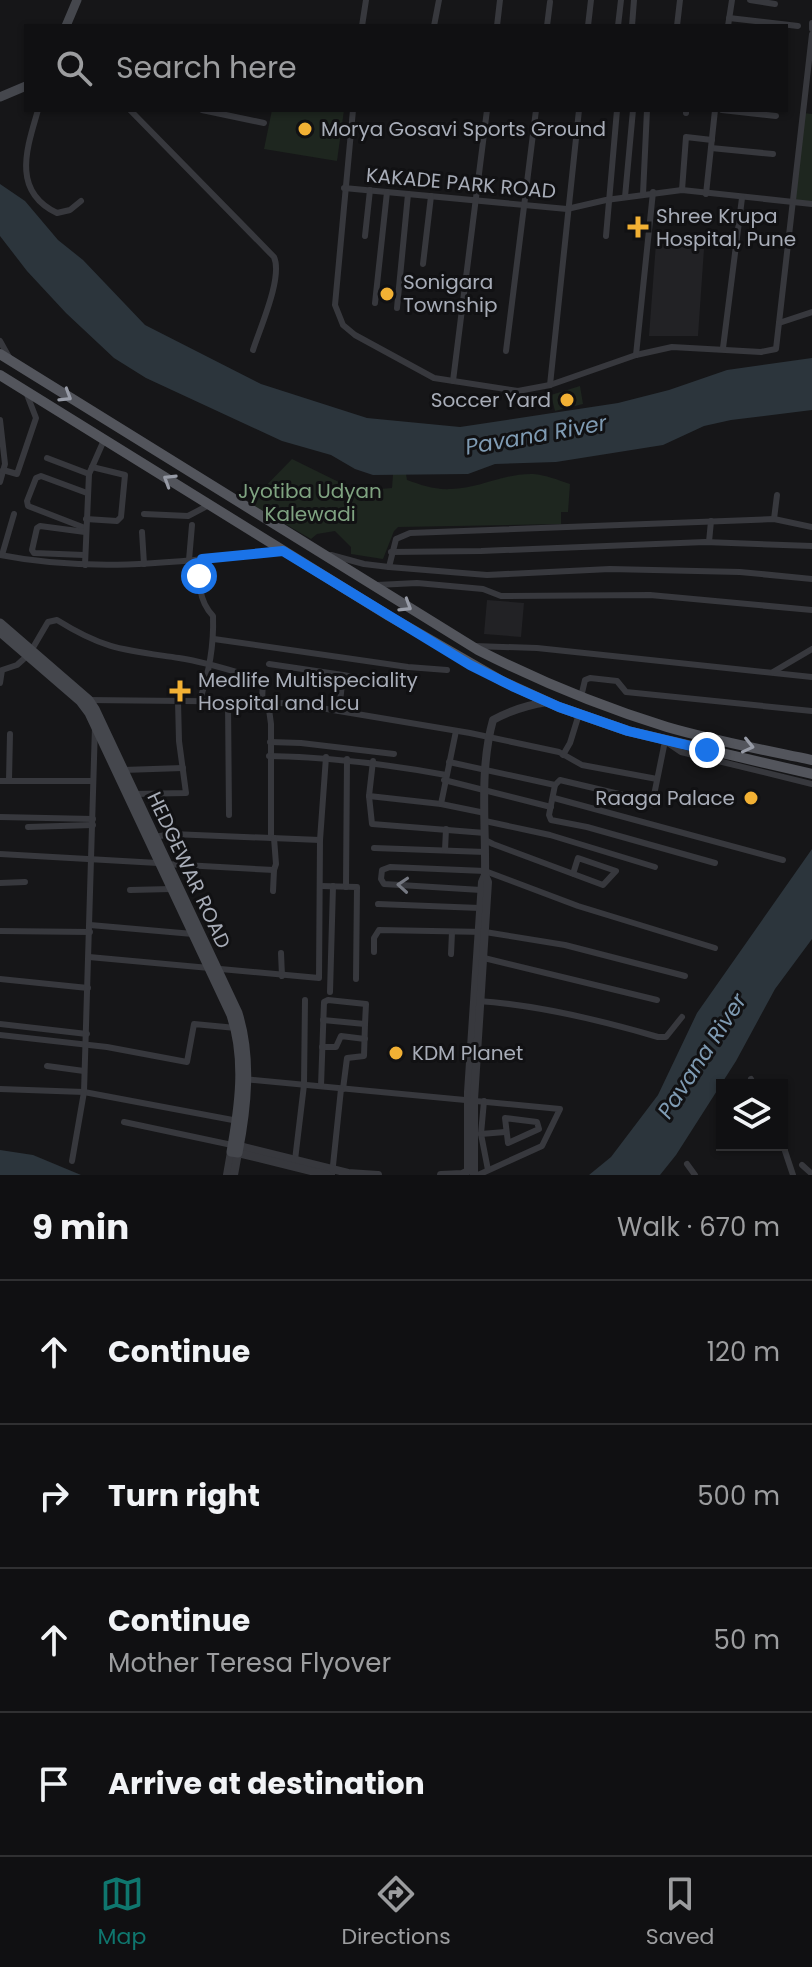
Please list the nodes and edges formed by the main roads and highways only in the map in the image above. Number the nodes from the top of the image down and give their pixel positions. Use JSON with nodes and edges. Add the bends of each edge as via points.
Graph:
{"nodes":[{"id":1,"x":77,"y":0,"type":"edge"},
{"id":2,"x":67,"y":24,"type":"edge"},
{"id":3,"x":24,"y":87,"type":"edge"},
{"id":4,"x":0,"y":97,"type":"edge"},
{"id":5,"x":0,"y":354,"type":"edge"},
{"id":6,"x":0,"y":375,"type":"edge"},
{"id":7,"x":305,"y":544,"type":"junction"},
{"id":8,"x":295,"y":558,"type":"junction"},
{"id":9,"x":0,"y":623,"type":"edge"},
{"id":10,"x":0,"y":632,"type":"edge"},
{"id":11,"x":29,"y":654,"type":"junction"},
{"id":12,"x":510,"y":666,"type":"junction"},
{"id":13,"x":502,"y":681,"type":"junction"},
{"id":14,"x":812,"y":760,"type":"edge"},
{"id":15,"x":120,"y":771,"type":"junction"},
{"id":16,"x":812,"y":774,"type":"edge"},
{"id":17,"x":150,"y":838,"type":"junction"},
{"id":18,"x":162,"y":863,"type":"junction"},
{"id":19,"x":213,"y":969,"type":"junction"},
{"id":20,"x":244,"y":1079,"type":"junction"},
{"id":21,"x":235,"y":1149,"type":"road end"}],
"edges":[{"from":1,"to":2,"type":"main road"},
{"from":3,"to":4,"type":"main road"},
{"from":5,"to":7,"type":"main road","one_way":true},
{"from":8,"to":6,"type":"main road","one_way":true},
{"from":7,"to":8,"type":"main road"},
{"from":7,"to":12,"type":"main road","one_way":true},
{"from":8,"to":13,"type":"main road"},
{"from":9,"to":11,"type":"main road","name":"HEDGEWAR ROAD"},
{"from":10,"to":11,"type":"main road","name":"HEDGEWAR ROAD"},
{"from":11,"to":15,"type":"main road","name":"HEDGEWAR ROAD","via":[[84,701]]},
{"from":12,"to":13,"type":"main road"},
{"from":12,"to":14,"type":"main road","one_way":true,"via":[[685,732]]},
{"from":13,"to":16,"type":"main road","via":[[579,714],[665,741]]},
{"from":15,"to":17,"type":"main road","name":"HEDGEWAR ROAD"},
{"from":15,"to":17,"type":"main road","name":"HEDGEWAR ROAD"},
{"from":17,"to":18,"type":"main road","name":"HEDGEWAR ROAD"},
{"from":18,"to":19,"type":"main road","name":"HEDGEWAR ROAD"},
{"from":18,"to":19,"type":"main road","name":"HEDGEWAR ROAD"},
{"from":19,"to":20,"type":"main road","name":"HEDGEWAR ROAD","via":[[236,1028]]},
{"from":19,"to":20,"type":"main road","name":"HEDGEWAR ROAD","via":[[242,1026]]},
{"from":20,"to":21,"type":"main road","name":"HEDGEWAR ROAD"}]}
